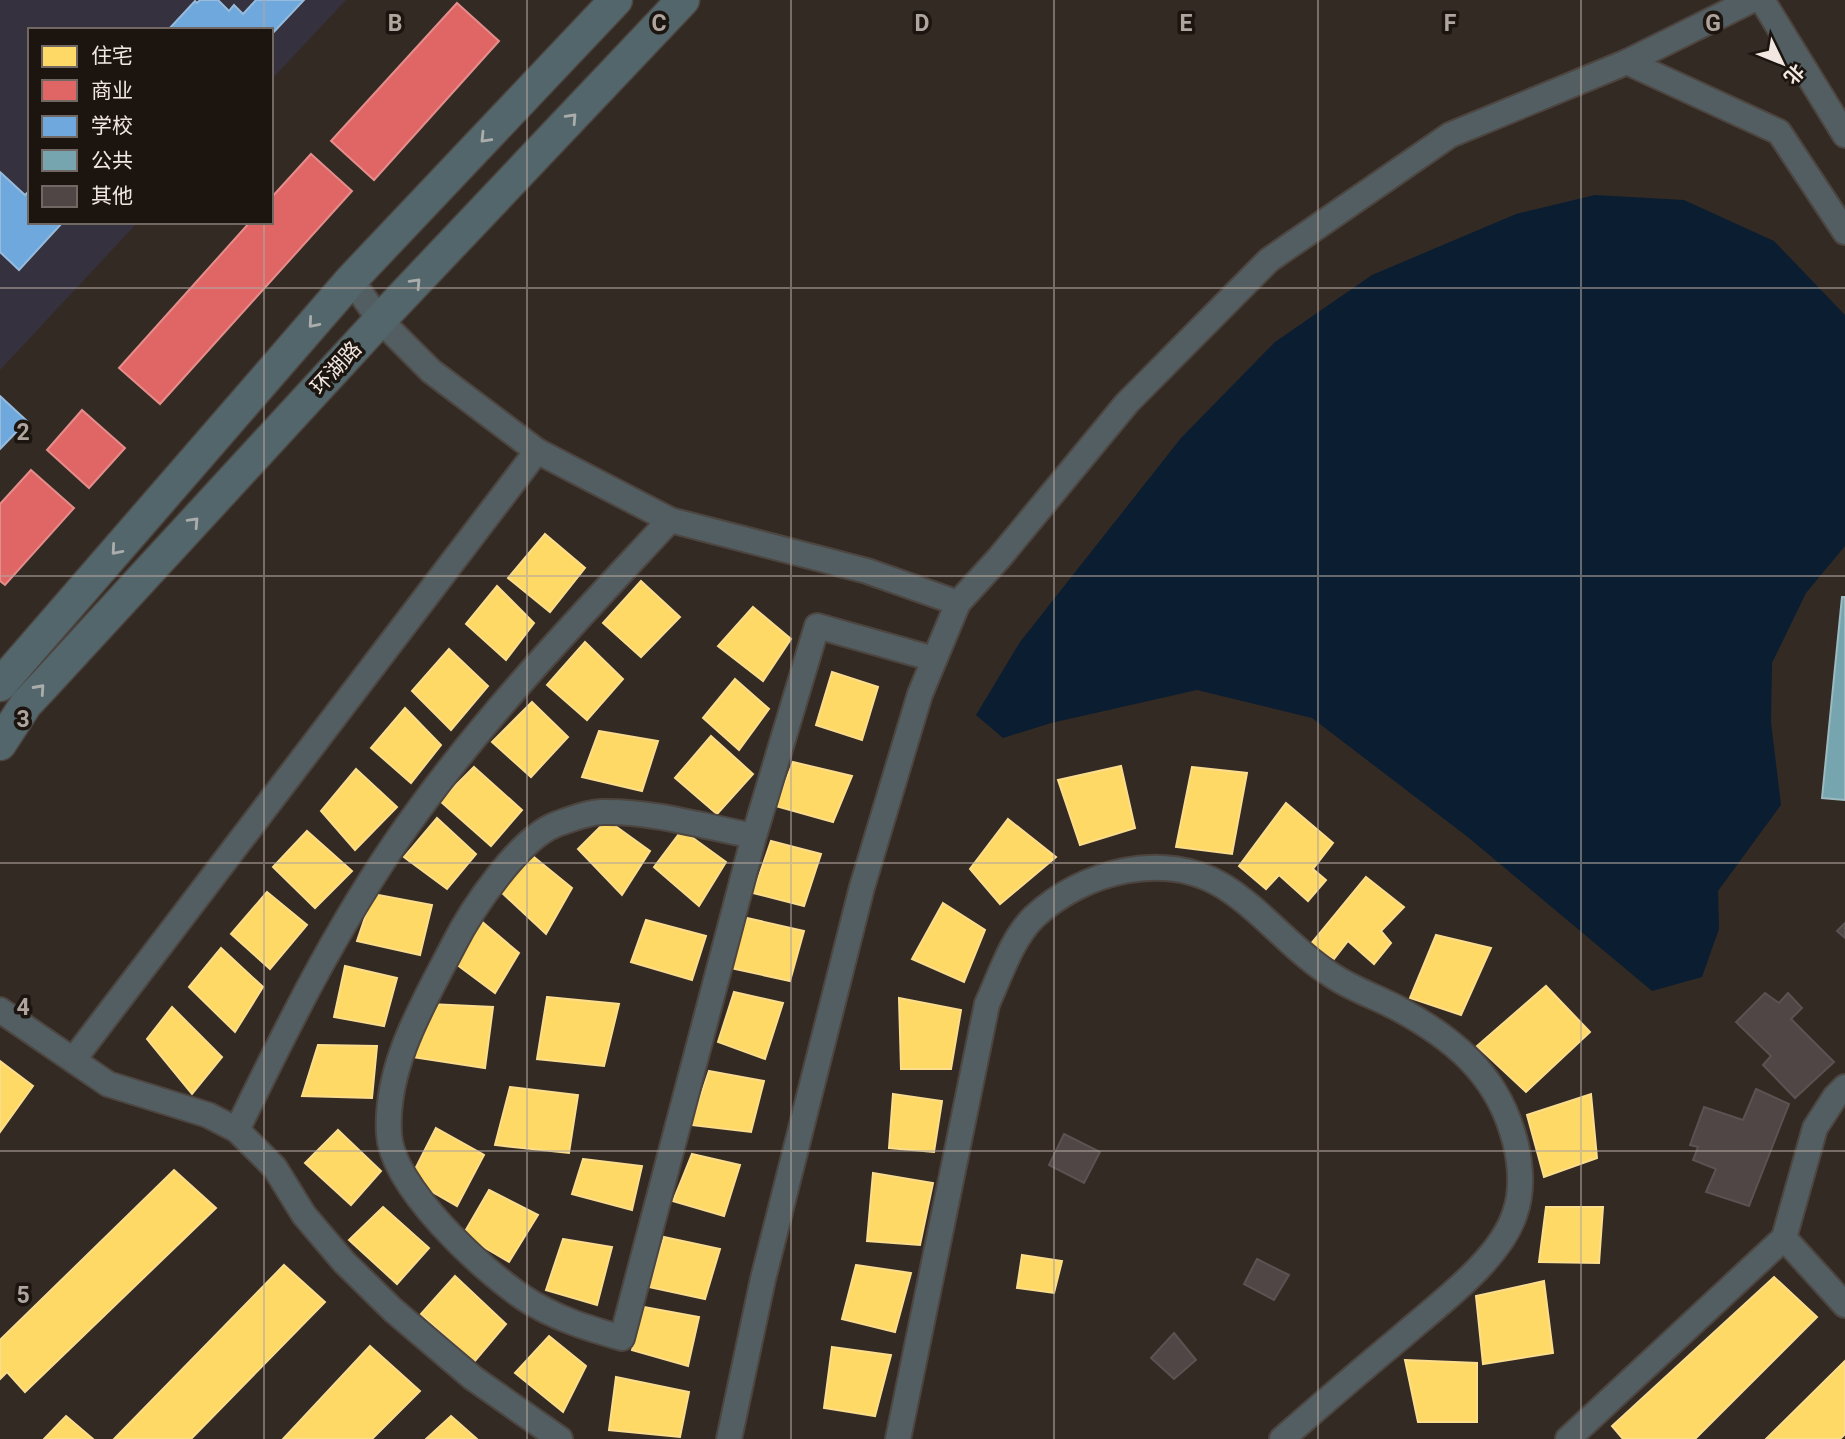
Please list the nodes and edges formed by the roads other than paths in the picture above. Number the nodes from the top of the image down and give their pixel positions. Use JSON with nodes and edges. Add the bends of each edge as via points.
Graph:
{"nodes":[{"id":1,"x":616,"y":0,"type":"edge"},
{"id":2,"x":683,"y":0,"type":"edge"},
{"id":3,"x":1752,"y":0,"type":"edge"},
{"id":4,"x":1762,"y":0,"type":"edge"},
{"id":5,"x":1627,"y":62,"type":"junction"},
{"id":6,"x":1845,"y":135,"type":"edge"},
{"id":7,"x":1845,"y":232,"type":"edge"},
{"id":8,"x":351,"y":280,"type":"junction"},
{"id":9,"x":380,"y":320,"type":"junction"},
{"id":10,"x":537,"y":451,"type":"junction"},
{"id":11,"x":670,"y":520,"type":"junction"},
{"id":12,"x":958,"y":603,"type":"junction"},
{"id":13,"x":934,"y":659,"type":"junction"},
{"id":14,"x":0,"y":685,"type":"edge"},
{"id":15,"x":0,"y":744,"type":"edge"},
{"id":16,"x":754,"y":836,"type":"junction"},
{"id":17,"x":0,"y":1010,"type":"edge"},
{"id":18,"x":74,"y":1059,"type":"junction"},
{"id":19,"x":1845,"y":1087,"type":"edge"},
{"id":20,"x":237,"y":1130,"type":"junction"},
{"id":21,"x":1784,"y":1238,"type":"junction"},
{"id":22,"x":1845,"y":1305,"type":"edge"},
{"id":23,"x":560,"y":1439,"type":"edge"},
{"id":24,"x":729,"y":1439,"type":"edge"},
{"id":25,"x":898,"y":1439,"type":"edge"},
{"id":26,"x":1282,"y":1439,"type":"edge"},
{"id":27,"x":1568,"y":1439,"type":"edge"}],
"edges":[{"from":1,"to":8,"type":"main road","one_way":true},
{"from":9,"to":2,"type":"main road","name":"环湖路","one_way":true},
{"from":3,"to":5,"type":"street"},
{"from":4,"to":6,"type":"street"},
{"from":5,"to":7,"type":"street","via":[[1779,132]]},
{"from":5,"to":12,"type":"street","via":[[1450,135],[1269,260],[1127,403]]},
{"from":8,"to":9,"type":"street"},
{"from":8,"to":14,"type":"main road","one_way":true},
{"from":9,"to":10,"type":"street","via":[[430,372]]},
{"from":15,"to":9,"type":"main road","name":"环湖路","one_way":true,"via":[[26,705]]},
{"from":10,"to":11,"type":"street"},
{"from":10,"to":18,"type":"street"},
{"from":11,"to":12,"type":"street","via":[[867,571]]},
{"from":11,"to":20,"type":"street","via":[[537,664],[420,808],[348,916],[295,1010]]},
{"from":12,"to":13,"type":"street"},
{"from":13,"to":16,"type":"street","via":[[817,626]]},
{"from":13,"to":24,"type":"street","via":[[859,901],[763,1279]]},
{"from":16,"to":16,"type":"street","via":[[622,1338],[574,1324],[523,1297],[462,1245],[416,1197],[399,1171],[389,1136],[393,1087],[411,1028],[463,927],[518,852],[554,825],[600,812],[629,813]]},
{"from":17,"to":18,"type":"street"},
{"from":18,"to":20,"type":"street","via":[[108,1084],[208,1115]]},
{"from":19,"to":21,"type":"street","via":[[1815,1128]]},
{"from":20,"to":23,"type":"street","via":[[275,1168],[304,1215],[344,1262],[393,1310],[473,1378]]},
{"from":21,"to":22,"type":"street"},
{"from":21,"to":27,"type":"street"},
{"from":25,"to":26,"type":"street","via":[[992,993],[1033,918],[1074,888],[1111,872],[1156,868],[1189,871],[1221,885],[1251,905],[1332,976],[1454,1043],[1479,1067],[1504,1105],[1517,1144],[1520,1184],[1515,1214],[1499,1242],[1469,1278]]}]}
